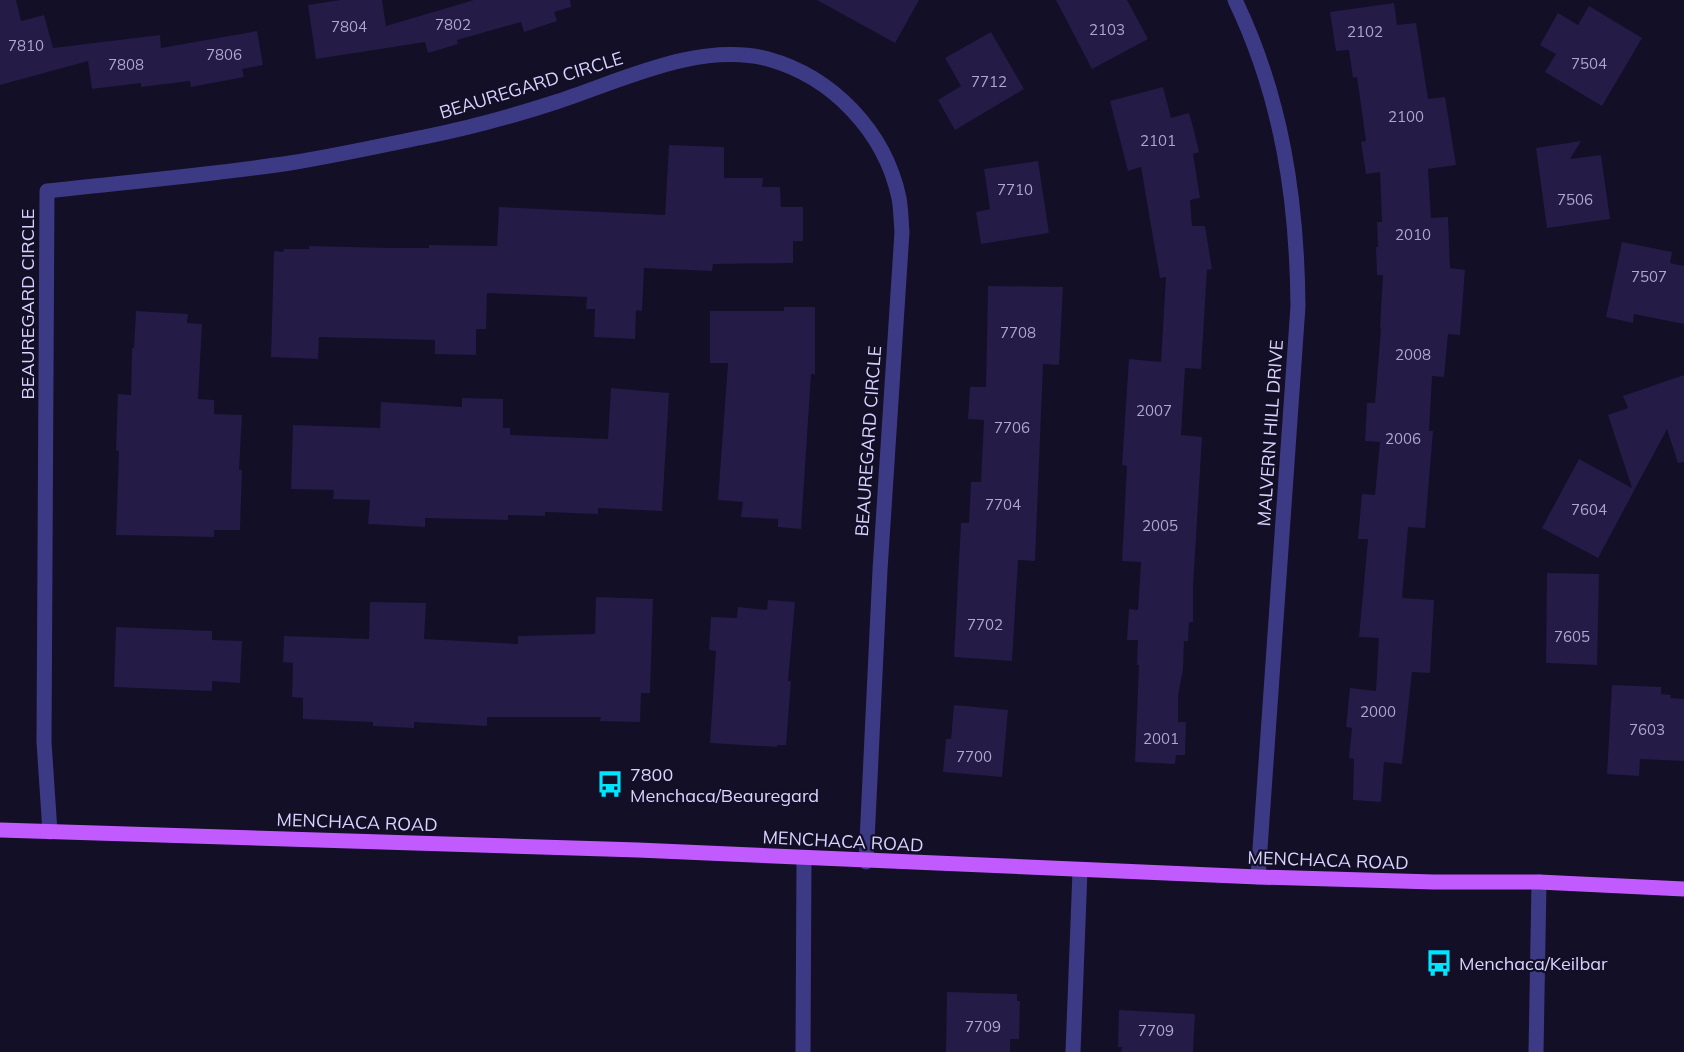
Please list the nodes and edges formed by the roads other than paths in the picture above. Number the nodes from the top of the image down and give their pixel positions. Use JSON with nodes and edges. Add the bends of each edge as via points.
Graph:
{"nodes":[{"id":1,"x":1235,"y":0,"type":"edge"},
{"id":2,"x":0,"y":830,"type":"edge"},
{"id":3,"x":50,"y":832,"type":"junction"},
{"id":4,"x":804,"y":859,"type":"junction"},
{"id":5,"x":866,"y":862,"type":"junction"},
{"id":6,"x":1080,"y":871,"type":"junction"},
{"id":7,"x":1258,"y":877,"type":"junction"},
{"id":8,"x":1539,"y":882,"type":"junction"},
{"id":9,"x":1684,"y":889,"type":"edge"},
{"id":10,"x":803,"y":1052,"type":"edge"},
{"id":11,"x":1073,"y":1052,"type":"edge"},
{"id":12,"x":1536,"y":1052,"type":"edge"}],
"edges":[{"from":1,"to":7,"type":"street","name":"MALVERN HILL DRIVE","via":[[1282,134],[1298,261]]},
{"from":2,"to":3,"type":"main road","name":"MENCHACA ROAD"},
{"from":3,"to":4,"type":"main road","name":"MENCHACA ROAD","via":[[638,850]]},
{"from":3,"to":5,"type":"street","name":"BEAUREGARD CIRCLE","via":[[44,742],[47,191],[290,163],[426,137],[502,119],[647,70],[699,57],[729,55],[767,59],[804,72],[833,90],[873,137],[899,199],[902,232]]},
{"from":4,"to":5,"type":"main road","name":"MENCHACA ROAD"},
{"from":4,"to":10,"type":"street"},
{"from":5,"to":6,"type":"main road","name":"MENCHACA ROAD"},
{"from":6,"to":7,"type":"main road","name":"MENCHACA ROAD"},
{"from":6,"to":11,"type":"street"},
{"from":7,"to":8,"type":"main road","name":"MENCHACA ROAD"},
{"from":8,"to":9,"type":"main road","name":"MENCHACA ROAD"},
{"from":8,"to":12,"type":"street"}]}
